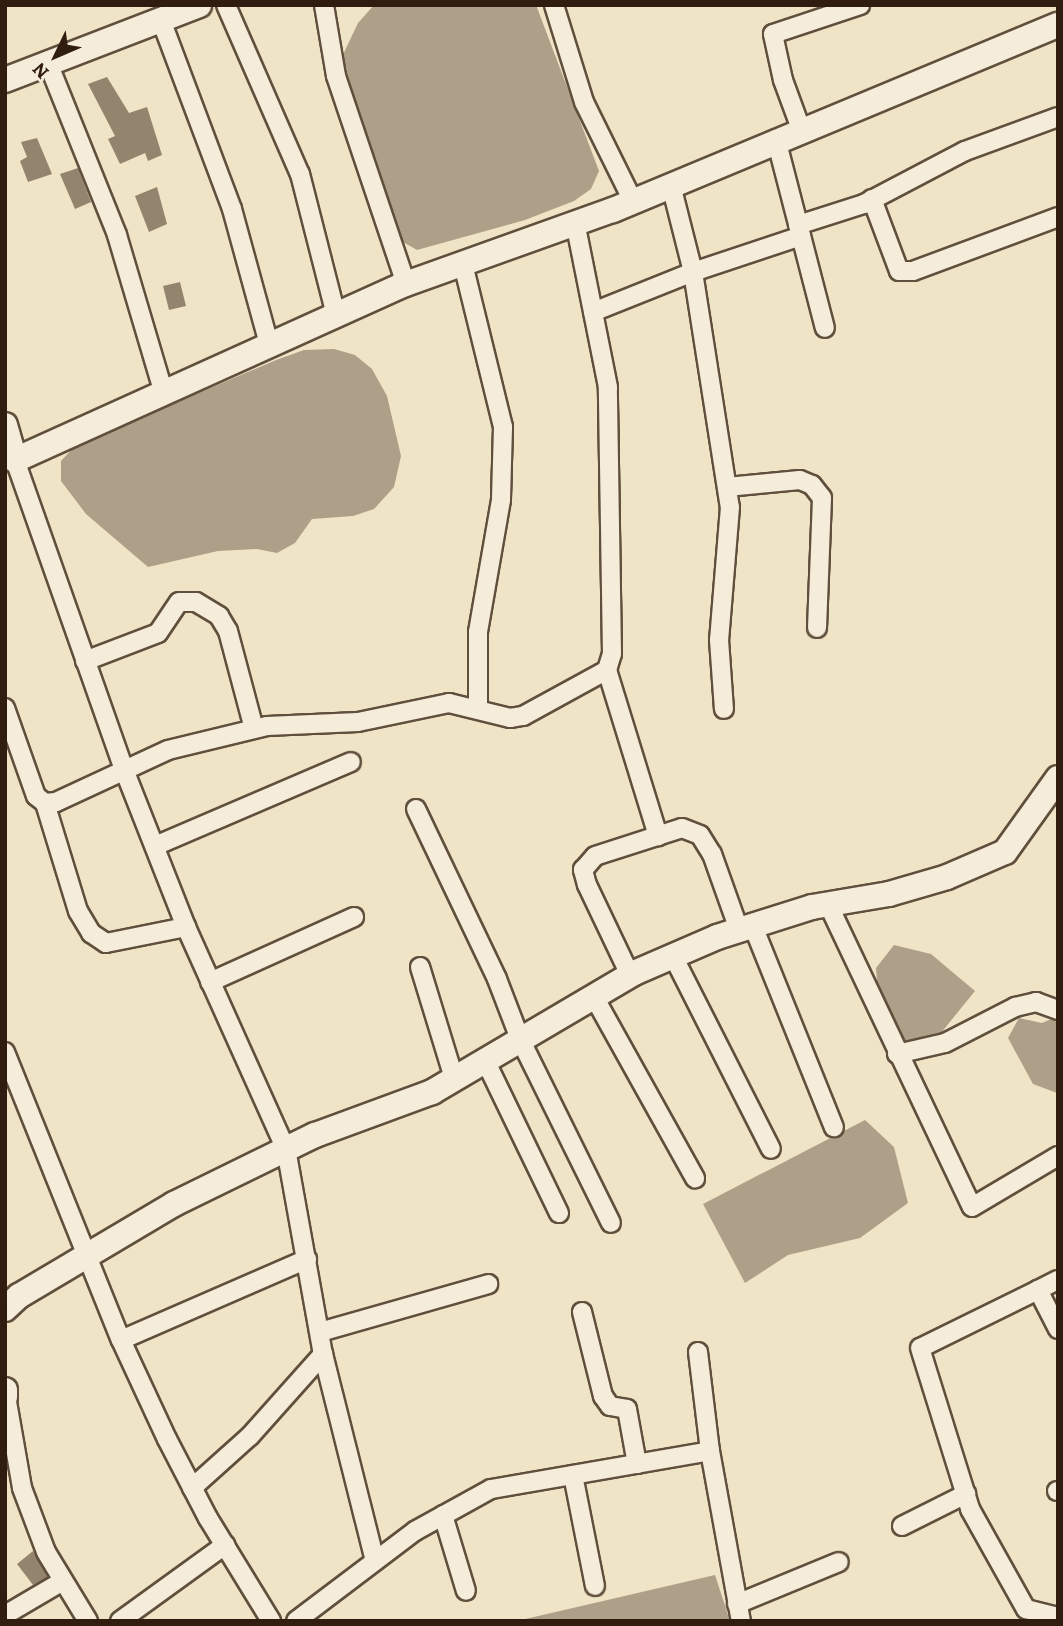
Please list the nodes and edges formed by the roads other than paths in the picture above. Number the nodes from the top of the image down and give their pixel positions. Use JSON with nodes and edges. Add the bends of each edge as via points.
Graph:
{"nodes":[{"id":1,"x":199,"y":5,"type":"edge"},
{"id":2,"x":226,"y":5,"type":"edge"},
{"id":3,"x":324,"y":5,"type":"edge"},
{"id":4,"x":554,"y":5,"type":"edge"},
{"id":5,"x":860,"y":5,"type":"edge"},
{"id":6,"x":161,"y":20,"type":"junction"},
{"id":7,"x":1058,"y":25,"type":"edge"},
{"id":8,"x":48,"y":62,"type":"junction"},
{"id":9,"x":5,"y":80,"type":"edge"},
{"id":10,"x":1058,"y":117,"type":"edge"},
{"id":11,"x":801,"y":129,"type":"junction"},
{"id":12,"x":776,"y":139,"type":"junction"},
{"id":13,"x":671,"y":185,"type":"junction"},
{"id":14,"x":872,"y":199,"type":"junction"},
{"id":15,"x":634,"y":201,"type":"junction"},
{"id":16,"x":1058,"y":217,"type":"edge"},
{"id":17,"x":575,"y":222,"type":"junction"},
{"id":18,"x":800,"y":230,"type":"junction"},
{"id":19,"x":463,"y":264,"type":"junction"},
{"id":20,"x":693,"y":272,"type":"junction"},
{"id":21,"x":406,"y":284,"type":"junction"},
{"id":22,"x":593,"y":312,"type":"junction"},
{"id":23,"x":335,"y":315,"type":"junction"},
{"id":24,"x":825,"y":328,"type":"dead end"},
{"id":25,"x":269,"y":344,"type":"junction"},
{"id":26,"x":163,"y":390,"type":"junction"},
{"id":27,"x":5,"y":425,"type":"edge"},
{"id":28,"x":10,"y":462,"type":"edge"},
{"id":29,"x":727,"y":487,"type":"junction"},
{"id":30,"x":817,"y":628,"type":"dead end"},
{"id":31,"x":85,"y":661,"type":"junction"},
{"id":32,"x":607,"y":670,"type":"junction"},
{"id":33,"x":5,"y":708,"type":"edge"},
{"id":34,"x":478,"y":708,"type":"junction"},
{"id":35,"x":724,"y":709,"type":"dead end"},
{"id":36,"x":254,"y":729,"type":"junction"},
{"id":37,"x":351,"y":762,"type":"dead end"},
{"id":38,"x":125,"y":772,"type":"junction"},
{"id":39,"x":1058,"y":778,"type":"edge"},
{"id":40,"x":45,"y":803,"type":"junction"},
{"id":41,"x":416,"y":809,"type":"dead end"},
{"id":42,"x":658,"y":836,"type":"junction"},
{"id":43,"x":155,"y":846,"type":"junction"},
{"id":44,"x":828,"y":904,"type":"junction"},
{"id":45,"x":354,"y":917,"type":"dead end"},
{"id":46,"x":186,"y":927,"type":"junction"},
{"id":47,"x":746,"y":928,"type":"junction"},
{"id":48,"x":673,"y":956,"type":"junction"},
{"id":49,"x":420,"y":967,"type":"dead end"},
{"id":50,"x":630,"y":975,"type":"junction"},
{"id":51,"x":210,"y":982,"type":"junction"},
{"id":52,"x":593,"y":995,"type":"junction"},
{"id":53,"x":1058,"y":1010,"type":"edge"},
{"id":54,"x":520,"y":1039,"type":"junction"},
{"id":55,"x":5,"y":1052,"type":"edge"},
{"id":56,"x":897,"y":1054,"type":"junction"},
{"id":57,"x":485,"y":1060,"type":"junction"},
{"id":58,"x":454,"y":1078,"type":"junction"},
{"id":59,"x":834,"y":1127,"type":"dead end"},
{"id":60,"x":286,"y":1149,"type":"junction"},
{"id":61,"x":771,"y":1149,"type":"dead end"},
{"id":62,"x":1058,"y":1156,"type":"edge"},
{"id":63,"x":695,"y":1178,"type":"dead end"},
{"id":64,"x":559,"y":1213,"type":"dead end"},
{"id":65,"x":611,"y":1223,"type":"dead end"},
{"id":66,"x":87,"y":1256,"type":"junction"},
{"id":67,"x":307,"y":1259,"type":"junction"},
{"id":68,"x":1058,"y":1280,"type":"edge"},
{"id":69,"x":488,"y":1284,"type":"dead end"},
{"id":70,"x":1038,"y":1290,"type":"junction"},
{"id":71,"x":5,"y":1309,"type":"edge"},
{"id":72,"x":582,"y":1311,"type":"dead end"},
{"id":73,"x":1058,"y":1329,"type":"edge"},
{"id":74,"x":320,"y":1332,"type":"junction"},
{"id":75,"x":121,"y":1340,"type":"junction"},
{"id":76,"x":698,"y":1352,"type":"dead end"},
{"id":77,"x":323,"y":1354,"type":"junction"},
{"id":78,"x":5,"y":1390,"type":"edge"},
{"id":79,"x":6,"y":1396,"type":"edge"},
{"id":80,"x":710,"y":1451,"type":"junction"},
{"id":81,"x":637,"y":1464,"type":"junction"},
{"id":82,"x":573,"y":1475,"type":"junction"},
{"id":83,"x":192,"y":1488,"type":"junction"},
{"id":84,"x":966,"y":1494,"type":"junction"},
{"id":85,"x":443,"y":1515,"type":"junction"},
{"id":86,"x":902,"y":1527,"type":"dead end"},
{"id":87,"x":225,"y":1545,"type":"junction"},
{"id":88,"x":375,"y":1561,"type":"junction"},
{"id":89,"x":839,"y":1562,"type":"dead end"},
{"id":90,"x":63,"y":1581,"type":"junction"},
{"id":91,"x":595,"y":1586,"type":"dead end"},
{"id":92,"x":466,"y":1591,"type":"dead end"},
{"id":93,"x":739,"y":1612,"type":"edge"},
{"id":94,"x":5,"y":1615,"type":"edge"},
{"id":95,"x":80,"y":1617,"type":"edge"},
{"id":96,"x":1058,"y":1617,"type":"edge"},
{"id":97,"x":120,"y":1621,"type":"edge"},
{"id":98,"x":271,"y":1621,"type":"edge"},
{"id":99,"x":296,"y":1621,"type":"edge"}],
"edges":[{"from":1,"to":6,"type":"street"},
{"from":2,"to":23,"type":"street","via":[[300,174]]},
{"from":3,"to":21,"type":"street","via":[[336,76]]},
{"from":4,"to":15,"type":"street","via":[[584,102]]},
{"from":5,"to":11,"type":"street","via":[[773,34]]},
{"from":6,"to":8,"type":"street"},
{"from":6,"to":25,"type":"street","via":[[232,209]]},
{"from":7,"to":11,"type":"street"},
{"from":8,"to":9,"type":"street"},
{"from":8,"to":26,"type":"street","via":[[117,235]]},
{"from":10,"to":14,"type":"street","via":[[972,148]]},
{"from":11,"to":12,"type":"street"},
{"from":12,"to":13,"type":"street"},
{"from":12,"to":18,"type":"street"},
{"from":13,"to":15,"type":"street"},
{"from":13,"to":20,"type":"street"},
{"from":14,"to":16,"type":"street","via":[[899,271],[913,271]]},
{"from":14,"to":18,"type":"street"},
{"from":15,"to":17,"type":"street"},
{"from":17,"to":19,"type":"street"},
{"from":17,"to":22,"type":"street"},
{"from":18,"to":20,"type":"street"},
{"from":18,"to":24,"type":"street"},
{"from":19,"to":21,"type":"street"},
{"from":19,"to":34,"type":"street","via":[[503,427],[501,500],[478,632]]},
{"from":20,"to":22,"type":"street"},
{"from":20,"to":29,"type":"street"},
{"from":21,"to":23,"type":"street"},
{"from":22,"to":32,"type":"street","via":[[608,387],[611,654]]},
{"from":23,"to":25,"type":"street"},
{"from":25,"to":26,"type":"street"},
{"from":26,"to":28,"type":"street"},
{"from":27,"to":28,"type":"street"},
{"from":28,"to":31,"type":"street"},
{"from":29,"to":30,"type":"street","via":[[800,480],[812,485],[822,498]]},
{"from":29,"to":35,"type":"street","via":[[728,561],[719,640]]},
{"from":31,"to":36,"type":"street","via":[[158,633],[179,602],[196,602],[219,616],[228,631]]},
{"from":31,"to":38,"type":"street"},
{"from":32,"to":34,"type":"street","via":[[523,716],[510,718]]},
{"from":32,"to":42,"type":"street"},
{"from":33,"to":40,"type":"street","via":[[36,796]]},
{"from":34,"to":36,"type":"street","via":[[449,704],[358,722]]},
{"from":36,"to":38,"type":"street","via":[[168,750]]},
{"from":37,"to":43,"type":"street"},
{"from":38,"to":40,"type":"street"},
{"from":38,"to":43,"type":"street"},
{"from":39,"to":44,"type":"street","via":[[1005,852],[924,884]]},
{"from":40,"to":46,"type":"street","via":[[78,911],[91,933],[106,943]]},
{"from":41,"to":54,"type":"street","via":[[497,979]]},
{"from":42,"to":47,"type":"street","via":[[682,828],[700,835]]},
{"from":42,"to":50,"type":"street","via":[[595,856],[583,870]]},
{"from":43,"to":46,"type":"street"},
{"from":44,"to":47,"type":"street"},
{"from":44,"to":56,"type":"street"},
{"from":45,"to":51,"type":"street"},
{"from":46,"to":51,"type":"street"},
{"from":47,"to":48,"type":"street"},
{"from":47,"to":59,"type":"street"},
{"from":48,"to":50,"type":"street"},
{"from":48,"to":61,"type":"street"},
{"from":49,"to":58,"type":"street"},
{"from":50,"to":52,"type":"street"},
{"from":51,"to":60,"type":"street"},
{"from":52,"to":54,"type":"street"},
{"from":52,"to":63,"type":"street"},
{"from":53,"to":56,"type":"street","via":[[1036,1002],[1015,1007],[945,1043]]},
{"from":54,"to":57,"type":"street"},
{"from":54,"to":65,"type":"street"},
{"from":55,"to":66,"type":"street"},
{"from":56,"to":62,"type":"street","via":[[972,1207]]},
{"from":57,"to":58,"type":"street"},
{"from":57,"to":64,"type":"street"},
{"from":58,"to":60,"type":"street","via":[[432,1092]]},
{"from":60,"to":66,"type":"street","via":[[174,1204]]},
{"from":60,"to":67,"type":"street"},
{"from":66,"to":71,"type":"street"},
{"from":66,"to":75,"type":"street"},
{"from":67,"to":74,"type":"street"},
{"from":67,"to":75,"type":"street"},
{"from":68,"to":70,"type":"street"},
{"from":69,"to":74,"type":"street"},
{"from":70,"to":73,"type":"street"},
{"from":70,"to":84,"type":"street","via":[[920,1348]]},
{"from":72,"to":81,"type":"street","via":[[607,1403],[627,1409]]},
{"from":74,"to":77,"type":"street"},
{"from":75,"to":83,"type":"street"},
{"from":76,"to":80,"type":"street"},
{"from":77,"to":83,"type":"street","via":[[250,1436]]},
{"from":77,"to":88,"type":"street"},
{"from":78,"to":79,"type":"street"},
{"from":79,"to":90,"type":"street","via":[[22,1488],[46,1552]]},
{"from":80,"to":81,"type":"street"},
{"from":80,"to":93,"type":"street"},
{"from":81,"to":82,"type":"street"},
{"from":82,"to":85,"type":"street","via":[[491,1489]]},
{"from":82,"to":91,"type":"street"},
{"from":83,"to":87,"type":"street"},
{"from":84,"to":86,"type":"street"},
{"from":84,"to":96,"type":"street","via":[[1026,1609]]},
{"from":85,"to":88,"type":"street"},
{"from":85,"to":92,"type":"street"},
{"from":87,"to":97,"type":"street"},
{"from":87,"to":98,"type":"street"},
{"from":88,"to":99,"type":"street"},
{"from":89,"to":93,"type":"street"},
{"from":90,"to":94,"type":"street"},
{"from":90,"to":95,"type":"street"}]}
